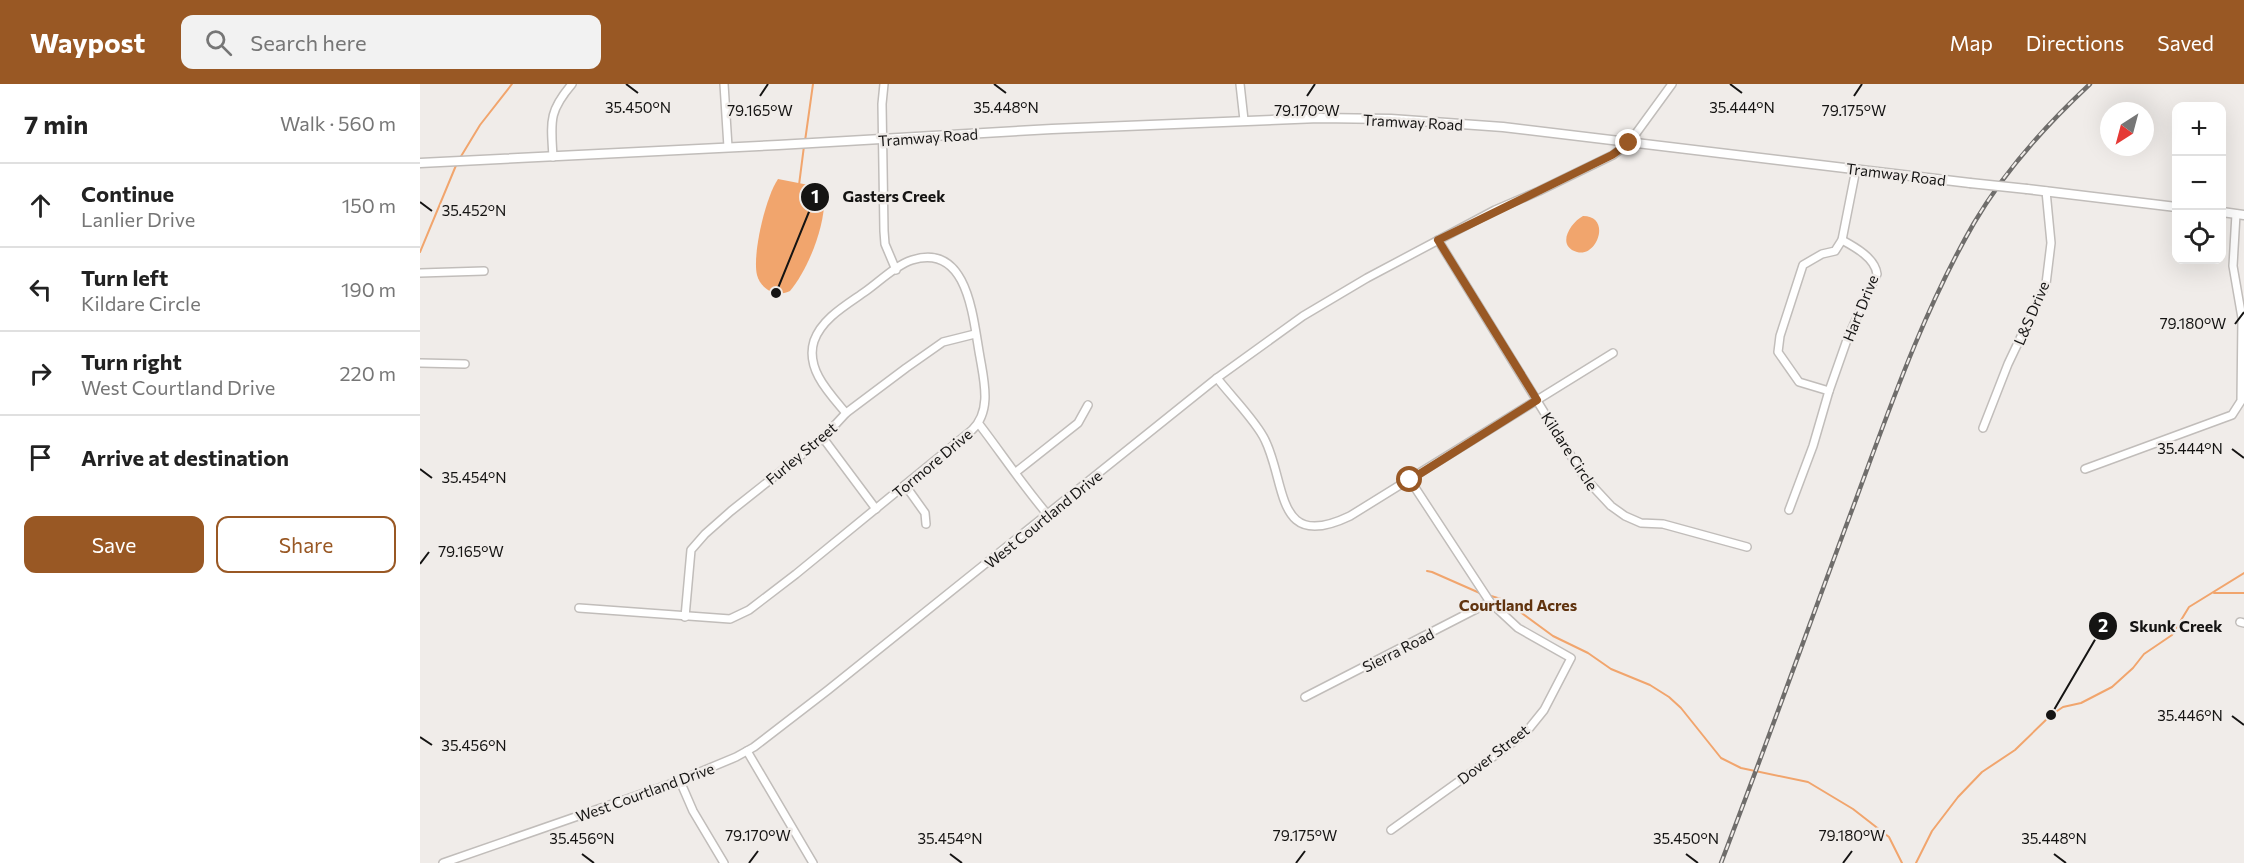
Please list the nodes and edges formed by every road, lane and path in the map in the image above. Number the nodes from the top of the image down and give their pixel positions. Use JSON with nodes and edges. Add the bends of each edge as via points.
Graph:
{"nodes":[{"id":1,"x":572,"y":84,"type":"edge"},
{"id":2,"x":724,"y":84,"type":"edge"},
{"id":3,"x":884,"y":84,"type":"edge"},
{"id":4,"x":1240,"y":84,"type":"edge"},
{"id":5,"x":1672,"y":84,"type":"edge"},
{"id":6,"x":1244,"y":120,"type":"junction"},
{"id":7,"x":883,"y":140,"type":"junction"},
{"id":8,"x":1629,"y":143,"type":"junction"},
{"id":9,"x":728,"y":147,"type":"junction"},
{"id":10,"x":553,"y":157,"type":"junction"},
{"id":11,"x":420,"y":163,"type":"edge"},
{"id":12,"x":1856,"y":169,"type":"junction"},
{"id":13,"x":2046,"y":191,"type":"junction"},
{"id":14,"x":2172,"y":207,"type":"edge"},
{"id":15,"x":2240,"y":214,"type":"edge"},
{"id":16,"x":1438,"y":240,"type":"junction"},
{"id":17,"x":1842,"y":240,"type":"junction"},
{"id":18,"x":896,"y":270,"type":"junction"},
{"id":19,"x":484,"y":271,"type":"dead end"},
{"id":20,"x":420,"y":273,"type":"edge"},
{"id":21,"x":975,"y":334,"type":"junction"},
{"id":22,"x":1614,"y":353,"type":"dead end"},
{"id":23,"x":420,"y":363,"type":"edge"},
{"id":24,"x":465,"y":363,"type":"dead end"},
{"id":25,"x":1217,"y":378,"type":"junction"},
{"id":26,"x":1829,"y":391,"type":"junction"},
{"id":27,"x":1537,"y":400,"type":"junction"},
{"id":28,"x":1088,"y":405,"type":"dead end"},
{"id":29,"x":846,"y":413,"type":"junction"},
{"id":30,"x":979,"y":424,"type":"junction"},
{"id":31,"x":1983,"y":428,"type":"dead end"},
{"id":32,"x":823,"y":438,"type":"junction"},
{"id":33,"x":2085,"y":469,"type":"dead end"},
{"id":34,"x":1016,"y":472,"type":"junction"},
{"id":35,"x":1410,"y":480,"type":"junction"},
{"id":36,"x":905,"y":485,"type":"junction"},
{"id":37,"x":876,"y":509,"type":"junction"},
{"id":38,"x":1789,"y":510,"type":"dead end"},
{"id":39,"x":1048,"y":515,"type":"junction"},
{"id":40,"x":926,"y":524,"type":"dead end"},
{"id":41,"x":1747,"y":547,"type":"dead end"},
{"id":42,"x":1490,"y":602,"type":"junction"},
{"id":43,"x":579,"y":608,"type":"dead end"},
{"id":44,"x":685,"y":617,"type":"junction"},
{"id":45,"x":1305,"y":697,"type":"dead end"},
{"id":46,"x":747,"y":751,"type":"junction"},
{"id":47,"x":680,"y":781,"type":"junction"},
{"id":48,"x":1391,"y":830,"type":"dead end"},
{"id":49,"x":459,"y":860,"type":"edge"},
{"id":50,"x":443,"y":863,"type":"edge"},
{"id":51,"x":724,"y":863,"type":"edge"},
{"id":52,"x":813,"y":863,"type":"edge"}],
"edges":[{"from":1,"to":10,"type":"street","via":[[552,118]]},
{"from":2,"to":9,"type":"street"},
{"from":3,"to":7,"type":"street"},
{"from":4,"to":6,"type":"street"},
{"from":5,"to":8,"type":"street"},
{"from":6,"to":7,"type":"main road","name":"Tramway Road"},
{"from":6,"to":8,"type":"main road","name":"Tramway Road","via":[[1410,121],[1503,127]]},
{"from":7,"to":9,"type":"main road","name":"Tramway Road"},
{"from":7,"to":18,"type":"street","via":[[885,244]]},
{"from":8,"to":12,"type":"main road","name":"Tramway Road"},
{"from":8,"to":16,"type":"street","name":"West Courtland Drive","via":[[1612,155]]},
{"from":9,"to":10,"type":"main road","name":"Tramway Road"},
{"from":10,"to":11,"type":"main road","name":"Tramway Road"},
{"from":12,"to":13,"type":"main road","name":"Tramway Road","bridge":true},
{"from":12,"to":17,"type":"street"},
{"from":13,"to":14,"type":"main road","name":"Tramway Road"},
{"from":13,"to":31,"type":"street","name":"L&S Drive","via":[[2051,243],[2046,284]]},
{"from":15,"to":33,"type":"street","via":[[2233,266],[2242,318],[2241,401],[2232,415]]},
{"from":16,"to":25,"type":"street","name":"West Courtland Drive","via":[[1303,316]]},
{"from":16,"to":27,"type":"street","name":"Kildare Circle"},
{"from":17,"to":26,"type":"street","name":"Hart Drive","via":[[1876,266],[1877,274]]},
{"from":17,"to":26,"type":"street","via":[[1835,251],[1803,265],[1778,352],[1799,382]]},
{"from":18,"to":21,"type":"street","name":"Tormore Drive","via":[[911,260],[932,257],[951,267],[969,298]]},
{"from":18,"to":29,"type":"street","name":"Tormore Drive","via":[[827,320],[814,341],[814,366]]},
{"from":19,"to":20,"type":"street"},
{"from":21,"to":29,"type":"street","name":"Furley Street","via":[[943,342]]},
{"from":21,"to":30,"type":"street","name":"Tormore Drive","via":[[985,407]]},
{"from":22,"to":27,"type":"street"},
{"from":23,"to":24,"type":"street"},
{"from":25,"to":35,"type":"street","via":[[1264,438],[1286,508],[1297,520],[1316,527],[1333,524]]},
{"from":25,"to":39,"type":"street","name":"West Courtland Drive"},
{"from":26,"to":38,"type":"street","name":"Hart Drive"},
{"from":27,"to":35,"type":"street"},
{"from":27,"to":41,"type":"street","name":"Kildare Circle","via":[[1584,477],[1625,516]]},
{"from":28,"to":34,"type":"street","via":[[1078,423]]},
{"from":29,"to":32,"type":"street","name":"Furley Street"},
{"from":30,"to":34,"type":"street"},
{"from":30,"to":36,"type":"street","name":"Tormore Drive"},
{"from":32,"to":37,"type":"street"},
{"from":32,"to":44,"type":"street","name":"Furley Street","via":[[731,511],[691,550]]},
{"from":34,"to":39,"type":"street"},
{"from":35,"to":42,"type":"street"},
{"from":36,"to":37,"type":"street","name":"Tormore Drive"},
{"from":36,"to":40,"type":"street","via":[[925,513]]},
{"from":37,"to":44,"type":"street","name":"Tormore Drive","via":[[749,610],[730,619]]},
{"from":39,"to":46,"type":"street","name":"West Courtland Drive"},
{"from":42,"to":45,"type":"street","name":"Sierra Road"},
{"from":42,"to":48,"type":"street","name":"Dover Street","via":[[1518,628],[1571,658],[1544,710],[1527,731]]},
{"from":43,"to":44,"type":"street","name":"Tormore Drive"},
{"from":46,"to":47,"type":"street","name":"West Courtland Drive"},
{"from":46,"to":52,"type":"street"},
{"from":47,"to":49,"type":"street","name":"West Courtland Drive"},
{"from":47,"to":51,"type":"street"},
{"from":49,"to":50,"type":"street","name":"West Courtland Drive"}]}
